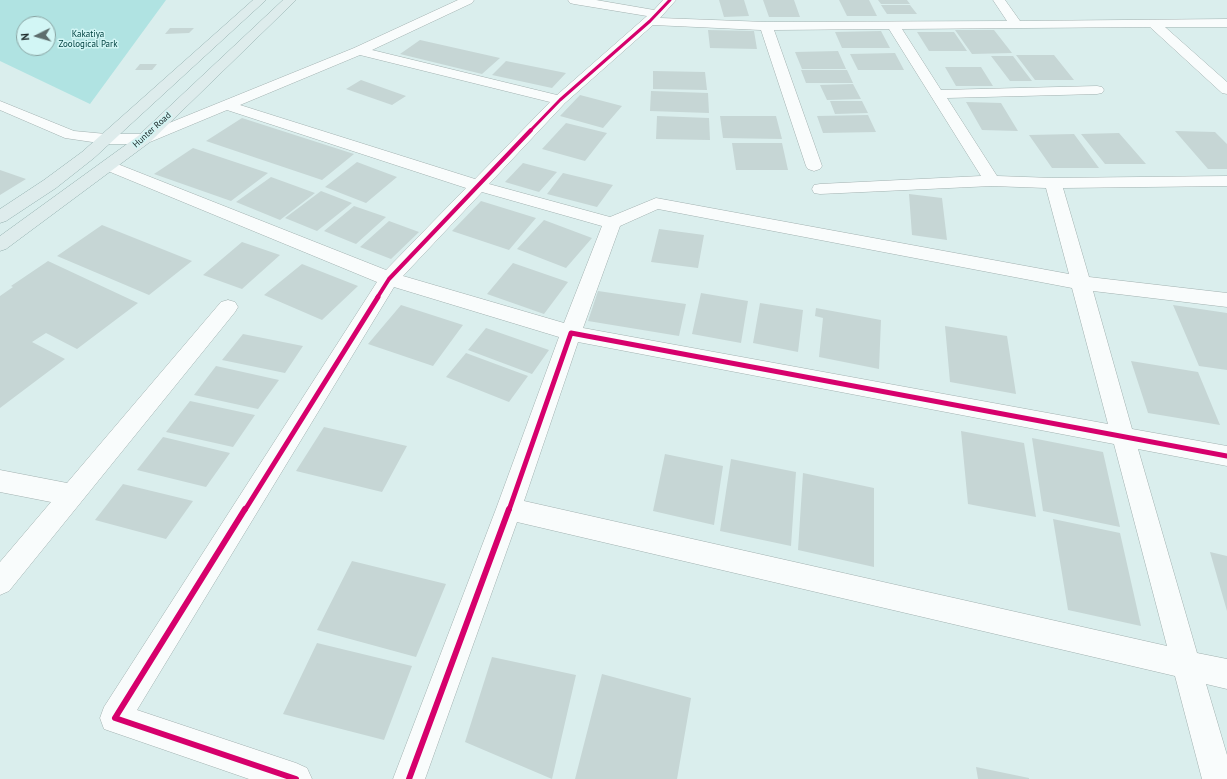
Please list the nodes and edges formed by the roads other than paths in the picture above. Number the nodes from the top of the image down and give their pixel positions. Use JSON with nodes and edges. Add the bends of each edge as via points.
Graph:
{"nodes":[{"id":1,"x":260,"y":0,"type":"edge"},
{"id":2,"x":290,"y":0,"type":"edge"},
{"id":3,"x":468,"y":0,"type":"edge"},
{"id":4,"x":574,"y":0,"type":"edge"},
{"id":5,"x":999,"y":0,"type":"edge"},
{"id":6,"x":659,"y":12,"type":"edge"},
{"id":7,"x":1154,"y":24,"type":"junction"},
{"id":8,"x":1227,"y":24,"type":"edge"},
{"id":9,"x":893,"y":25,"type":"junction"},
{"id":10,"x":1018,"y":25,"type":"junction"},
{"id":11,"x":766,"y":26,"type":"junction"},
{"id":12,"x":359,"y":51,"type":"junction"},
{"id":13,"x":1097,"y":90,"type":"dead end"},
{"id":14,"x":1227,"y":90,"type":"edge"},
{"id":15,"x":938,"y":94,"type":"junction"},
{"id":16,"x":560,"y":100,"type":"junction"},
{"id":17,"x":225,"y":105,"type":"junction"},
{"id":18,"x":4,"y":111,"type":"edge"},
{"id":19,"x":144,"y":138,"type":"junction"},
{"id":20,"x":106,"y":139,"type":"junction"},
{"id":21,"x":109,"y":166,"type":"junction"},
{"id":22,"x":814,"y":166,"type":"dead end"},
{"id":23,"x":992,"y":181,"type":"junction"},
{"id":24,"x":1227,"y":181,"type":"edge"},
{"id":25,"x":1053,"y":183,"type":"junction"},
{"id":26,"x":478,"y":186,"type":"junction"},
{"id":27,"x":820,"y":190,"type":"dead end"},
{"id":28,"x":0,"y":217,"type":"edge"},
{"id":29,"x":612,"y":223,"type":"junction"},
{"id":30,"x":0,"y":245,"type":"edge"},
{"id":31,"x":389,"y":279,"type":"junction"},
{"id":32,"x":1081,"y":283,"type":"junction"},
{"id":33,"x":1227,"y":300,"type":"edge"},
{"id":34,"x":228,"y":307,"type":"dead end"},
{"id":35,"x":571,"y":333,"type":"junction"},
{"id":36,"x":1124,"y":438,"type":"junction"},
{"id":37,"x":1227,"y":456,"type":"edge"},
{"id":38,"x":0,"y":481,"type":"edge"},
{"id":39,"x":71,"y":496,"type":"junction"},
{"id":40,"x":509,"y":509,"type":"junction"},
{"id":41,"x":0,"y":582,"type":"edge"},
{"id":42,"x":1186,"y":666,"type":"junction"},
{"id":43,"x":1227,"y":674,"type":"edge"},
{"id":44,"x":296,"y":779,"type":"edge"},
{"id":45,"x":409,"y":779,"type":"edge"},
{"id":46,"x":1218,"y":779,"type":"edge"}],
"edges":[{"from":1,"to":20,"type":"main road"},
{"from":2,"to":19,"type":"main road","name":"Hunter Road"},
{"from":3,"to":12,"type":"street"},
{"from":4,"to":6,"type":"street"},
{"from":5,"to":10,"type":"street"},
{"from":6,"to":11,"type":"street"},
{"from":6,"to":16,"type":"street"},
{"from":7,"to":8,"type":"street"},
{"from":7,"to":10,"type":"street"},
{"from":7,"to":14,"type":"street"},
{"from":9,"to":10,"type":"street"},
{"from":9,"to":11,"type":"street"},
{"from":9,"to":15,"type":"street"},
{"from":11,"to":22,"type":"street"},
{"from":12,"to":16,"type":"street"},
{"from":12,"to":17,"type":"street"},
{"from":13,"to":15,"type":"street"},
{"from":15,"to":23,"type":"street"},
{"from":16,"to":26,"type":"street"},
{"from":17,"to":19,"type":"street"},
{"from":17,"to":26,"type":"street"},
{"from":18,"to":20,"type":"street","via":[[71,135]]},
{"from":19,"to":20,"type":"street"},
{"from":19,"to":21,"type":"main road","name":"Hunter Road"},
{"from":20,"to":28,"type":"main road","via":[[50,184]]},
{"from":21,"to":30,"type":"main road","name":"Hunter Road"},
{"from":21,"to":31,"type":"street"},
{"from":23,"to":25,"type":"street"},
{"from":23,"to":27,"type":"street"},
{"from":24,"to":25,"type":"street"},
{"from":25,"to":32,"type":"street"},
{"from":26,"to":29,"type":"street"},
{"from":26,"to":31,"type":"street"},
{"from":29,"to":32,"type":"street","via":[[656,203]]},
{"from":29,"to":35,"type":"street"},
{"from":31,"to":35,"type":"street"},
{"from":31,"to":44,"type":"street","via":[[115,718]]},
{"from":32,"to":33,"type":"street"},
{"from":32,"to":36,"type":"street"},
{"from":34,"to":39,"type":"street"},
{"from":35,"to":36,"type":"street"},
{"from":35,"to":40,"type":"street"},
{"from":36,"to":37,"type":"street"},
{"from":36,"to":42,"type":"street"},
{"from":38,"to":39,"type":"street"},
{"from":39,"to":41,"type":"street"},
{"from":40,"to":42,"type":"street"},
{"from":40,"to":45,"type":"street"},
{"from":42,"to":43,"type":"street"},
{"from":42,"to":46,"type":"street"}]}
